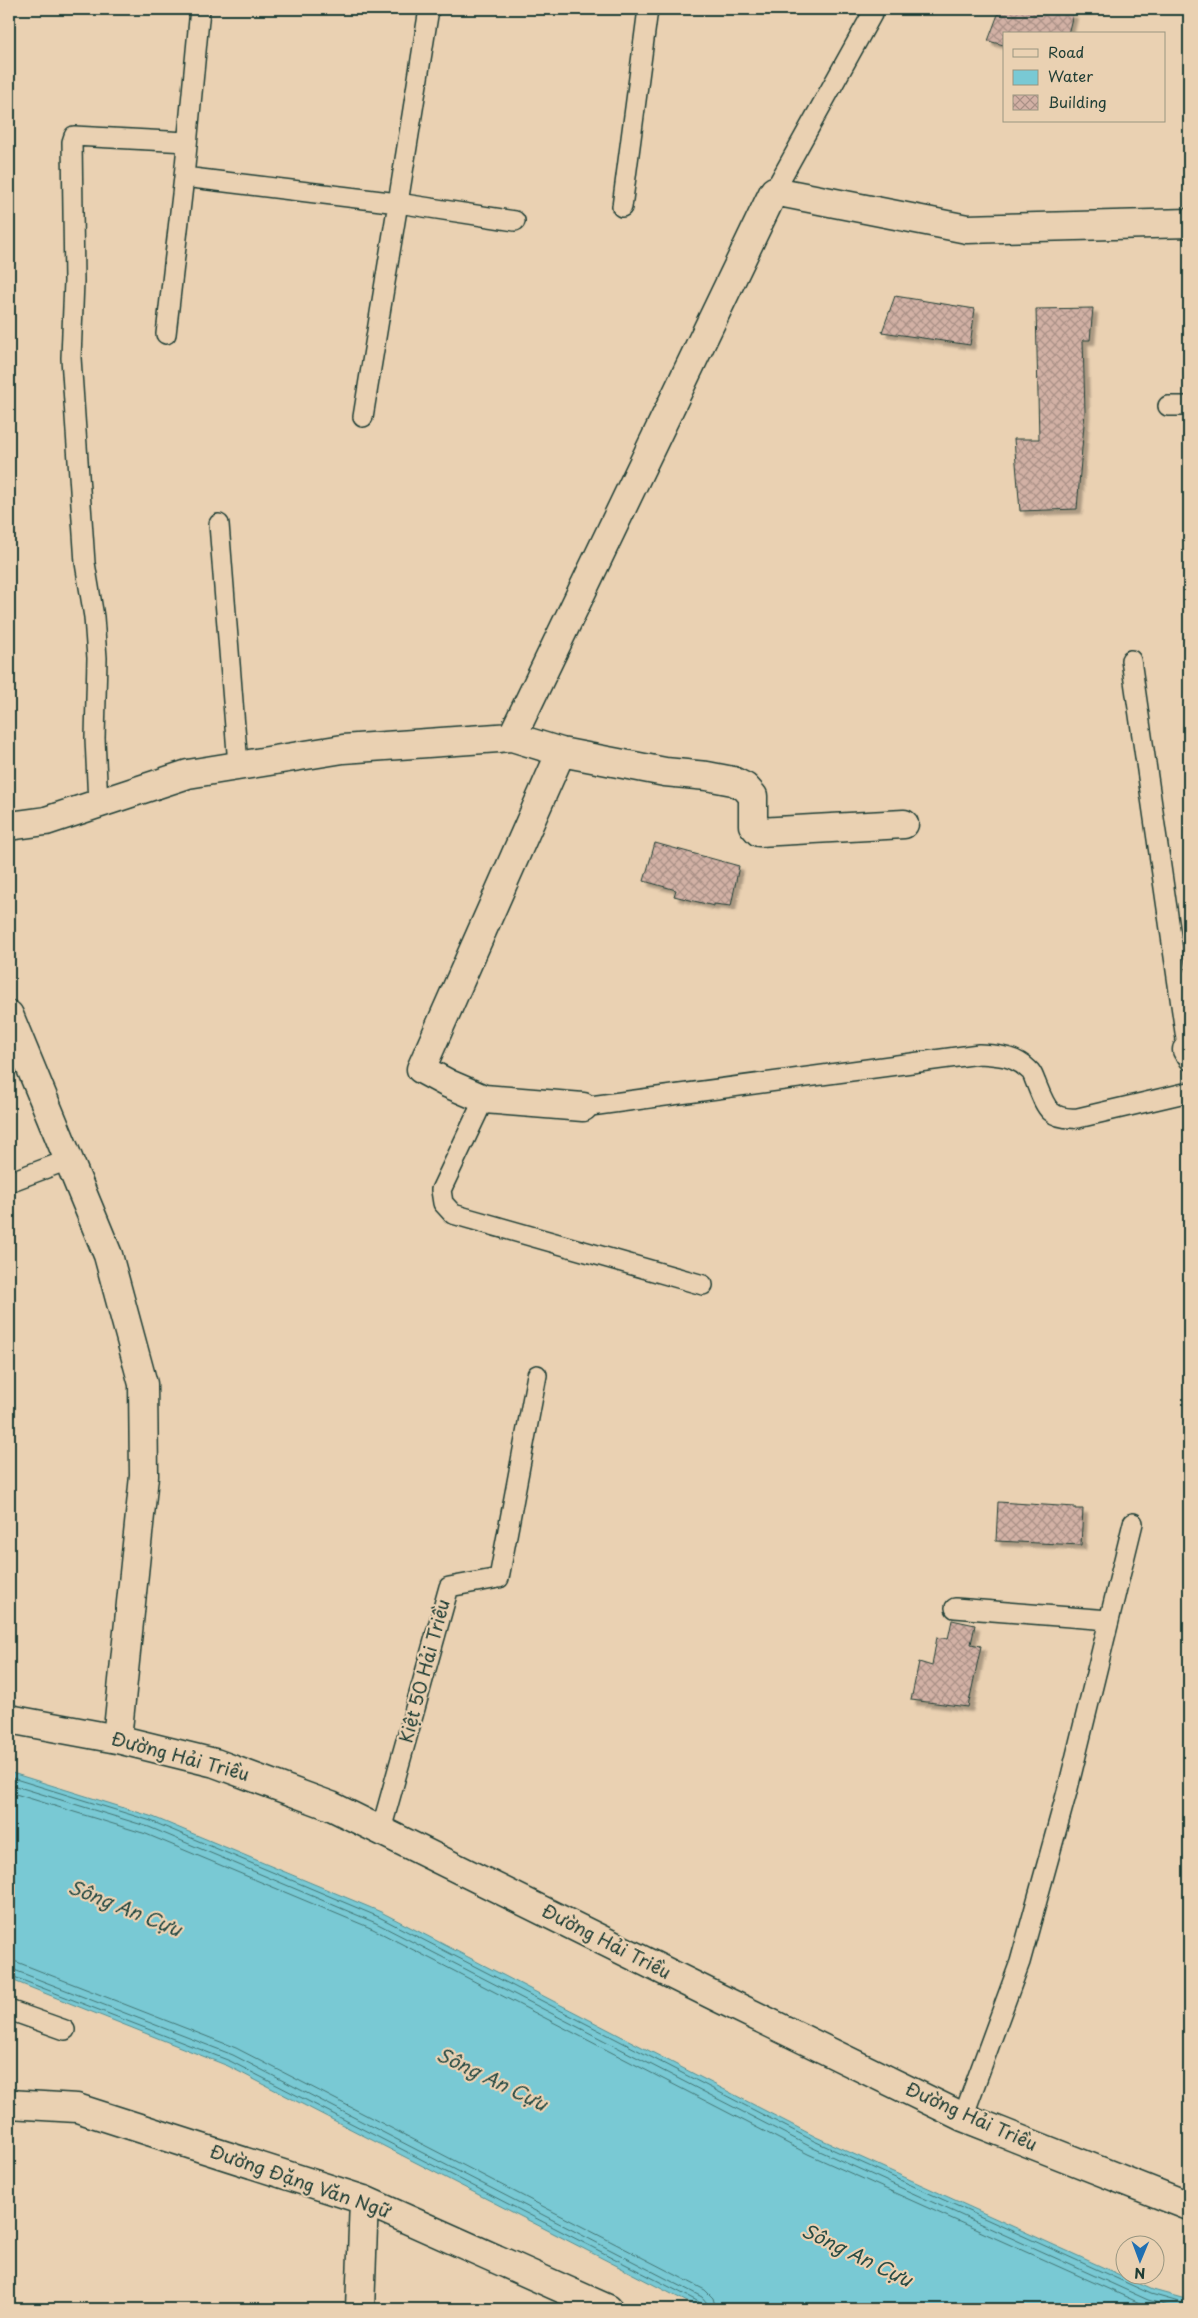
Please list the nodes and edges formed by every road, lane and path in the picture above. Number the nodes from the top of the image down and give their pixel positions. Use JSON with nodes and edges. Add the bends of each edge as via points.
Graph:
{"nodes":[{"id":1,"x":200,"y":9,"type":"edge"},
{"id":2,"x":429,"y":9,"type":"edge"},
{"id":3,"x":648,"y":9,"type":"edge"},
{"id":4,"x":875,"y":9,"type":"edge"},
{"id":5,"x":187,"y":142,"type":"junction"},
{"id":6,"x":184,"y":177,"type":"junction"},
{"id":7,"x":774,"y":191,"type":"junction"},
{"id":8,"x":398,"y":203,"type":"junction"},
{"id":9,"x":622,"y":207,"type":"dead end"},
{"id":10,"x":515,"y":221,"type":"dead end"},
{"id":11,"x":1189,"y":223,"type":"edge"},
{"id":12,"x":166,"y":334,"type":"dead end"},
{"id":13,"x":1168,"y":406,"type":"dead end"},
{"id":14,"x":1189,"y":406,"type":"edge"},
{"id":15,"x":363,"y":417,"type":"dead end"},
{"id":16,"x":219,"y":524,"type":"dead end"},
{"id":17,"x":1131,"y":660,"type":"dead end"},
{"id":18,"x":512,"y":738,"type":"junction"},
{"id":19,"x":561,"y":752,"type":"junction"},
{"id":20,"x":238,"y":765,"type":"junction"},
{"id":21,"x":98,"y":804,"type":"junction"},
{"id":22,"x":904,"y":824,"type":"dead end"},
{"id":23,"x":9,"y":826,"type":"edge"},
{"id":24,"x":9,"y":1015,"type":"edge"},
{"id":25,"x":1189,"y":1054,"type":"edge"},
{"id":26,"x":1189,"y":1092,"type":"edge"},
{"id":27,"x":484,"y":1099,"type":"junction"},
{"id":28,"x":583,"y":1107,"type":"joint"},
{"id":29,"x":68,"y":1160,"type":"junction"},
{"id":30,"x":9,"y":1182,"type":"edge"},
{"id":31,"x":703,"y":1285,"type":"dead end"},
{"id":32,"x":537,"y":1376,"type":"dead end"},
{"id":33,"x":1133,"y":1523,"type":"dead end"},
{"id":34,"x":955,"y":1608,"type":"dead end"},
{"id":35,"x":1109,"y":1620,"type":"junction"},
{"id":36,"x":9,"y":1719,"type":"edge"},
{"id":37,"x":116,"y":1739,"type":"junction"},
{"id":38,"x":381,"y":1830,"type":"junction"},
{"id":39,"x":9,"y":2010,"type":"edge"},
{"id":40,"x":64,"y":2030,"type":"dead end"},
{"id":41,"x":9,"y":2104,"type":"edge"},
{"id":42,"x":963,"y":2116,"type":"junction"},
{"id":43,"x":364,"y":2200,"type":"junction"},
{"id":44,"x":1189,"y":2206,"type":"edge"},
{"id":45,"x":360,"y":2309,"type":"edge"},
{"id":46,"x":608,"y":2309,"type":"edge"}],
"edges":[{"from":1,"to":5,"type":"lane"},
{"from":2,"to":8,"type":"lane"},
{"from":3,"to":9,"type":"lane"},
{"from":4,"to":7,"type":"lane"},
{"from":5,"to":6,"type":"lane"},
{"from":5,"to":21,"type":"lane","via":[[74,136],[72,142],[74,281],[70,358],[85,563],[97,658],[95,738]]},
{"from":6,"to":8,"type":"lane"},
{"from":6,"to":12,"type":"lane"},
{"from":7,"to":11,"type":"street","via":[[967,229]]},
{"from":7,"to":18,"type":"street"},
{"from":8,"to":10,"type":"lane"},
{"from":8,"to":15,"type":"lane"},
{"from":13,"to":14,"type":"lane"},
{"from":16,"to":20,"type":"lane"},
{"from":17,"to":25,"type":"lane"},
{"from":18,"to":19,"type":"street"},
{"from":18,"to":20,"type":"street","via":[[343,749]]},
{"from":19,"to":22,"type":"street","via":[[723,779],[745,786],[753,796],[752,822],[759,832]]},
{"from":19,"to":27,"type":"street","via":[[421,1068]]},
{"from":20,"to":21,"type":"street","via":[[188,774]]},
{"from":21,"to":23,"type":"street","via":[[46,820]]},
{"from":24,"to":29,"type":"street"},
{"from":26,"to":28,"type":"lane","via":[[1064,1119],[1054,1116],[1046,1108],[1031,1071],[1018,1061],[1001,1055],[979,1054]]},
{"from":27,"to":28,"type":"street"},
{"from":27,"to":31,"type":"lane","via":[[441,1190],[443,1203],[453,1214]]},
{"from":29,"to":30,"type":"lane"},
{"from":29,"to":37,"type":"street","via":[[108,1255],[143,1384],[144,1476]]},
{"from":32,"to":38,"type":"lane","name":"Kiệt 50 Hải Triều","via":[[499,1578],[448,1587]]},
{"from":33,"to":35,"type":"lane"},
{"from":34,"to":35,"type":"lane"},
{"from":35,"to":42,"type":"lane","via":[[1068,1788],[1020,1962]]},
{"from":36,"to":37,"type":"street","name":"Đường Hải Triều"},
{"from":37,"to":38,"type":"street","name":"Đường Hải Triều","via":[[215,1763],[331,1806]]},
{"from":38,"to":42,"type":"street","name":"Đường Hải Triều"},
{"from":39,"to":40,"type":"lane"},
{"from":41,"to":43,"type":"street","name":"Đường Đặng Văn Ngữ","via":[[77,2108]]},
{"from":42,"to":44,"type":"street","name":"Đường Hải Triều"},
{"from":43,"to":45,"type":"street"},
{"from":43,"to":46,"type":"street","name":"Đường Đặng Văn Ngữ"}]}
